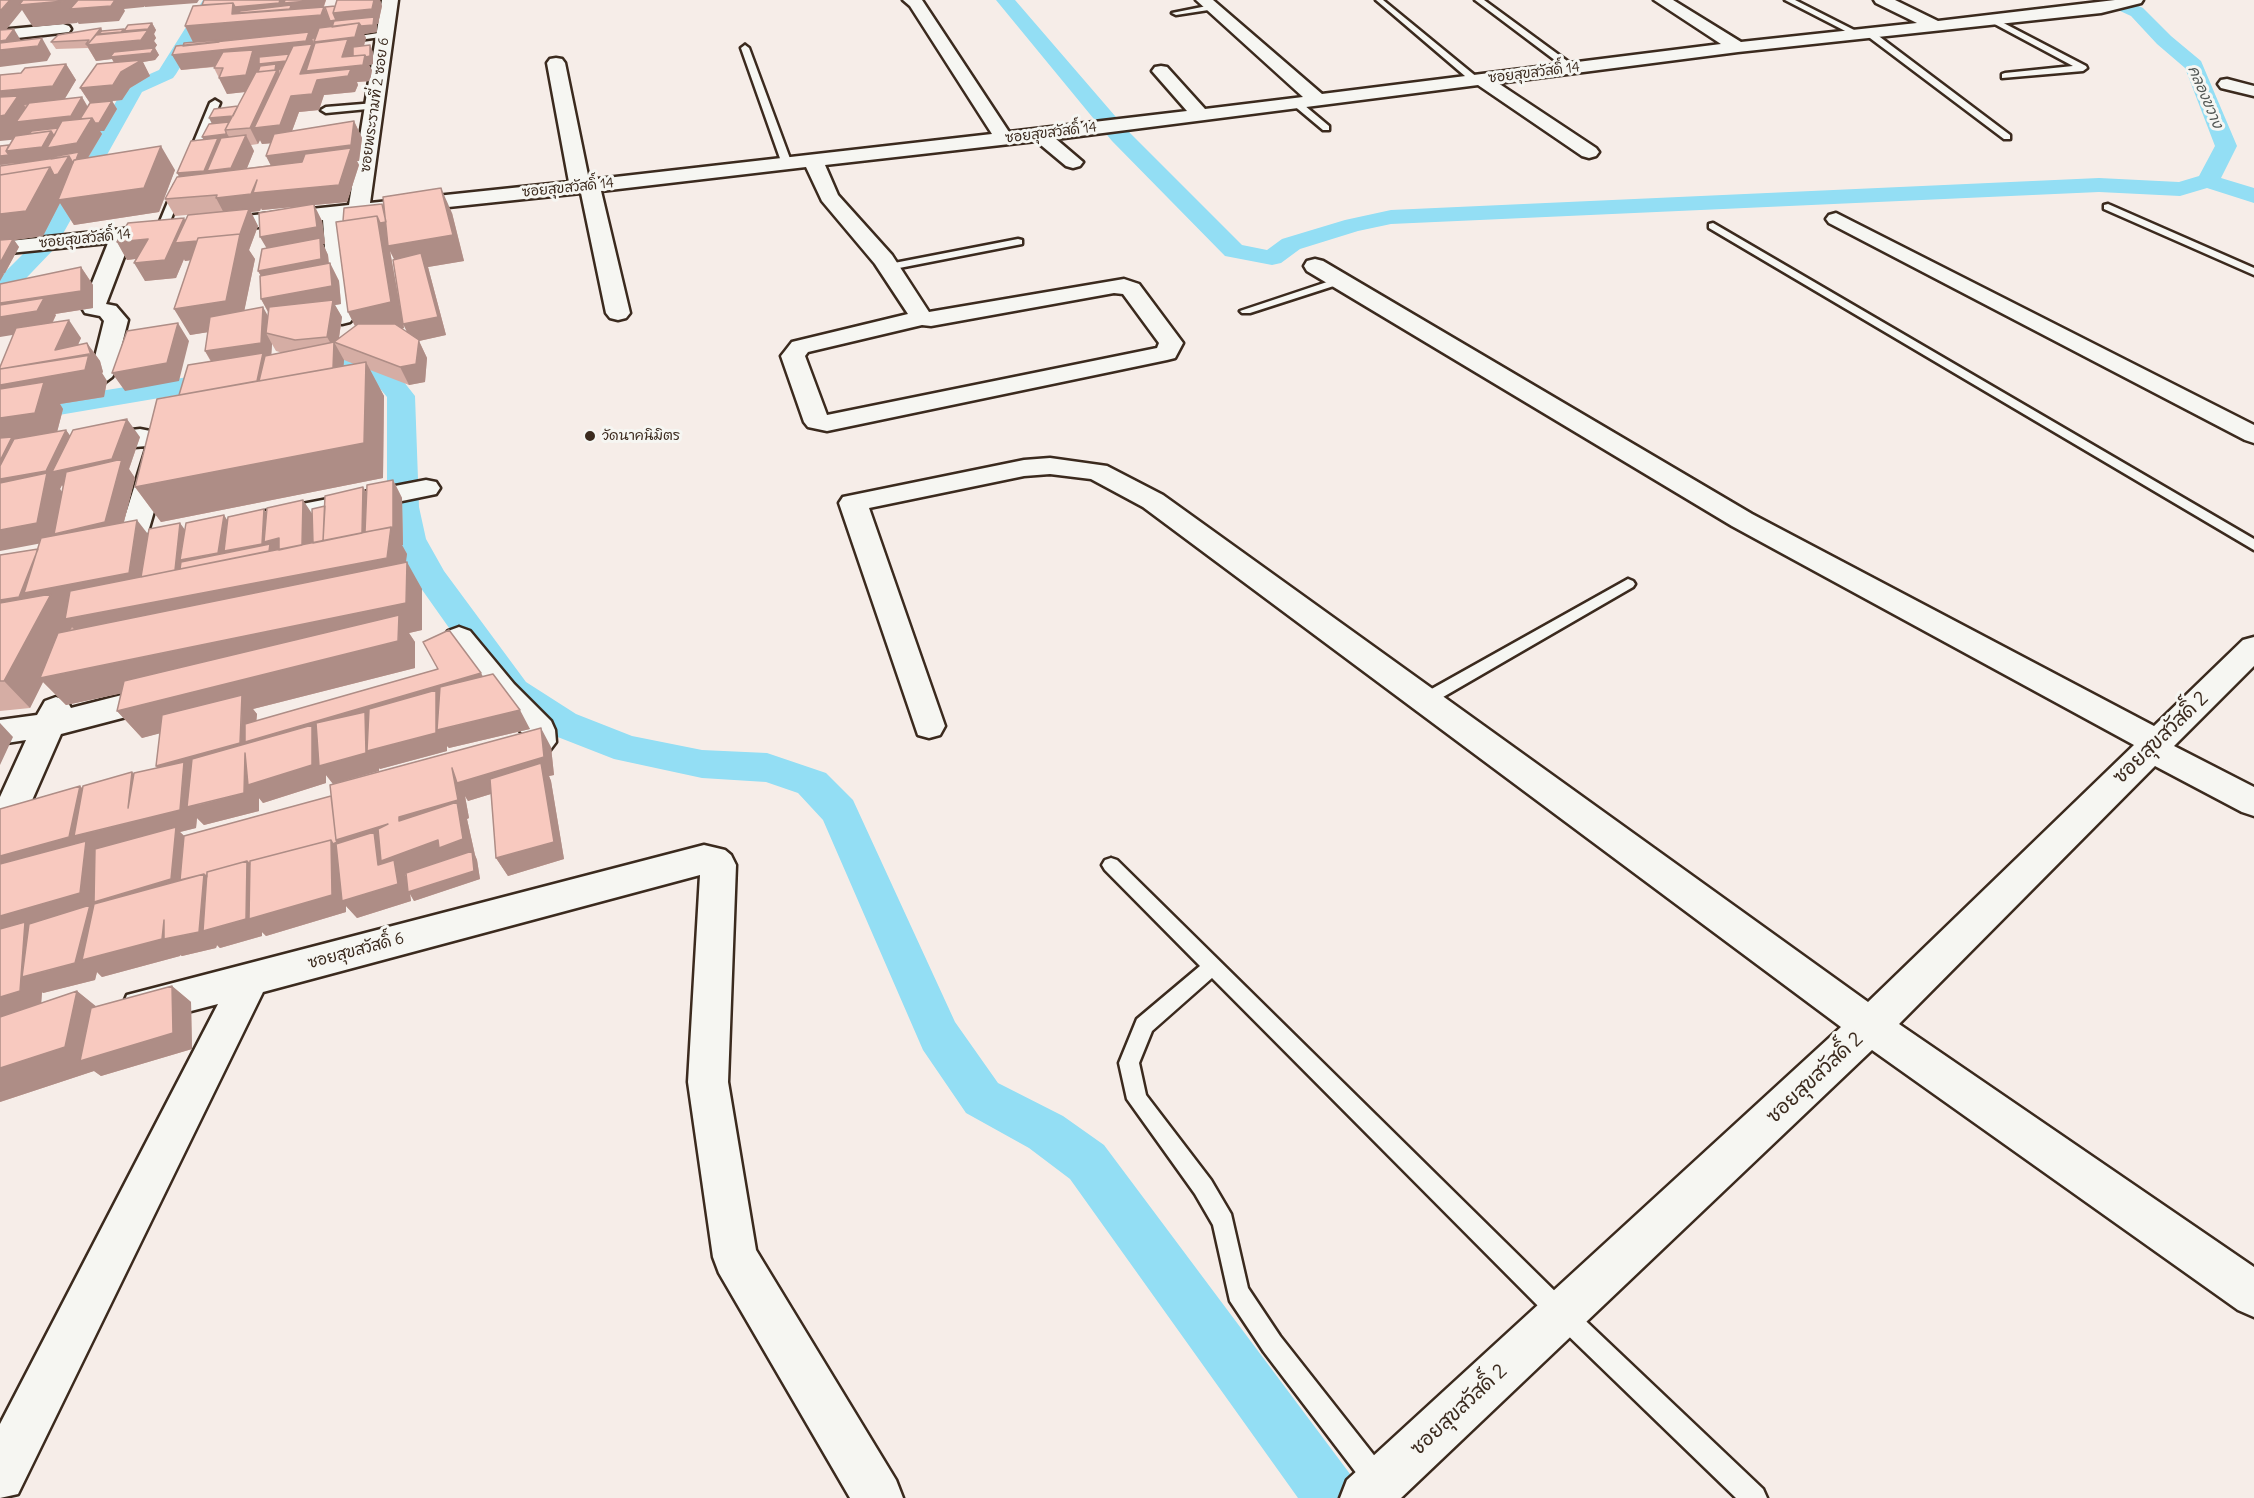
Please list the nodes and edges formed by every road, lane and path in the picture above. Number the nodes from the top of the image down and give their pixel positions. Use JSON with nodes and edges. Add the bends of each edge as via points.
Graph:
{"nodes":[{"id":1,"x":390,"y":0,"type":"edge"},
{"id":2,"x":911,"y":0,"type":"edge"},
{"id":3,"x":1479,"y":0,"type":"edge"},
{"id":4,"x":1662,"y":0,"type":"edge"},
{"id":5,"x":1789,"y":0,"type":"edge"},
{"id":6,"x":1882,"y":0,"type":"edge"},
{"id":7,"x":2134,"y":0,"type":"edge"},
{"id":8,"x":1379,"y":2,"type":"dead end"},
{"id":9,"x":1208,"y":4,"type":"edge"},
{"id":10,"x":1994,"y":12,"type":"junction"},
{"id":11,"x":1176,"y":13,"type":"dead end"},
{"id":12,"x":1936,"y":26,"type":"junction"},
{"id":13,"x":12,"y":27,"type":"edge"},
{"id":14,"x":63,"y":29,"type":"edge"},
{"id":15,"x":385,"y":34,"type":"junction"},
{"id":16,"x":1864,"y":34,"type":"junction"},
{"id":17,"x":339,"y":39,"type":"edge"},
{"id":18,"x":1738,"y":47,"type":"junction"},
{"id":19,"x":745,"y":48,"type":"dead end"},
{"id":20,"x":556,"y":63,"type":"dead end"},
{"id":21,"x":1571,"y":68,"type":"junction"},
{"id":22,"x":1161,"y":71,"type":"dead end"},
{"id":23,"x":2005,"y":76,"type":"dead end"},
{"id":24,"x":1478,"y":80,"type":"junction"},
{"id":25,"x":2227,"y":84,"type":"dead end"},
{"id":26,"x":2254,"y":91,"type":"edge"},
{"id":27,"x":1317,"y":100,"type":"junction"},
{"id":28,"x":1295,"y":102,"type":"junction"},
{"id":29,"x":215,"y":103,"type":"dead end"},
{"id":30,"x":375,"y":106,"type":"junction"},
{"id":31,"x":326,"y":110,"type":"dead end"},
{"id":32,"x":1200,"y":114,"type":"junction"},
{"id":33,"x":1326,"y":128,"type":"dead end"},
{"id":34,"x":1040,"y":135,"type":"junction"},
{"id":35,"x":2007,"y":137,"type":"dead end"},
{"id":36,"x":1004,"y":139,"type":"junction"},
{"id":37,"x":1589,"y":152,"type":"dead end"},
{"id":38,"x":813,"y":160,"type":"junction"},
{"id":39,"x":1073,"y":162,"type":"dead end"},
{"id":40,"x":787,"y":164,"type":"junction"},
{"id":41,"x":188,"y":167,"type":"edge"},
{"id":42,"x":183,"y":178,"type":"edge"},
{"id":43,"x":585,"y":186,"type":"junction"},
{"id":44,"x":2108,"y":207,"type":"dead end"},
{"id":45,"x":359,"y":210,"type":"junction"},
{"id":46,"x":333,"y":213,"type":"junction"},
{"id":47,"x":1836,"y":219,"type":"dead end"},
{"id":48,"x":1713,"y":226,"type":"dead end"},
{"id":49,"x":161,"y":231,"type":"junction"},
{"id":50,"x":122,"y":236,"type":"junction"},
{"id":51,"x":1018,"y":242,"type":"dead end"},
{"id":52,"x":0,"y":248,"type":"edge"},
{"id":53,"x":1314,"y":266,"type":"dead end"},
{"id":54,"x":889,"y":267,"type":"junction"},
{"id":55,"x":2254,"y":272,"type":"edge"},
{"id":56,"x":1339,"y":280,"type":"junction"},
{"id":57,"x":1246,"y":311,"type":"dead end"},
{"id":58,"x":618,"y":313,"type":"dead end"},
{"id":59,"x":342,"y":317,"type":"dead end"},
{"id":60,"x":922,"y":318,"type":"junction"},
{"id":61,"x":0,"y":396,"type":"edge"},
{"id":62,"x":2254,"y":435,"type":"edge"},
{"id":63,"x":68,"y":446,"type":"edge"},
{"id":64,"x":412,"y":491,"type":"dead end"},
{"id":65,"x":243,"y":525,"type":"edge"},
{"id":66,"x":163,"y":542,"type":"edge"},
{"id":67,"x":2254,"y":545,"type":"edge"},
{"id":68,"x":1628,"y":584,"type":"dead end"},
{"id":69,"x":459,"y":638,"type":"dead end"},
{"id":70,"x":2254,"y":648,"type":"edge"},
{"id":71,"x":67,"y":682,"type":"edge"},
{"id":72,"x":188,"y":690,"type":"edge"},
{"id":73,"x":1425,"y":700,"type":"junction"},
{"id":74,"x":49,"y":725,"type":"junction"},
{"id":75,"x":929,"y":726,"type":"dead end"},
{"id":76,"x":0,"y":732,"type":"edge"},
{"id":77,"x":2154,"y":745,"type":"junction"},
{"id":78,"x":488,"y":764,"type":"edge"},
{"id":79,"x":2254,"y":803,"type":"edge"},
{"id":80,"x":0,"y":837,"type":"edge"},
{"id":81,"x":1111,"y":865,"type":"dead end"},
{"id":82,"x":1212,"y":966,"type":"junction"},
{"id":83,"x":250,"y":979,"type":"junction"},
{"id":84,"x":107,"y":1016,"type":"edge"},
{"id":85,"x":1870,"y":1026,"type":"junction"},
{"id":86,"x":2254,"y":1294,"type":"edge"},
{"id":87,"x":1562,"y":1314,"type":"junction"},
{"id":88,"x":0,"y":1476,"type":"edge"},
{"id":89,"x":1374,"y":1489,"type":"edge"},
{"id":90,"x":878,"y":1498,"type":"edge"},
{"id":91,"x":1754,"y":1498,"type":"edge"}],
"edges":[{"from":1,"to":15,"type":"street","name":"ซอยพระรามที่ 2 ซอย 6"},
{"from":2,"to":36,"type":"street"},
{"from":3,"to":21,"type":"lane"},
{"from":4,"to":18,"type":"street"},
{"from":5,"to":16,"type":"lane"},
{"from":6,"to":12,"type":"street"},
{"from":7,"to":10,"type":"street","name":"ซอยสุขสวัสดิ์ 14","via":[[2101,8],[2015,16]]},
{"from":8,"to":24,"type":"lane"},
{"from":9,"to":11,"type":"lane"},
{"from":9,"to":27,"type":"street"},
{"from":10,"to":12,"type":"street","name":"ซอยสุขสวัสดิ์ 14"},
{"from":10,"to":23,"type":"lane","via":[[2083,68]]},
{"from":12,"to":16,"type":"street","name":"ซอยสุขสวัสดิ์ 14"},
{"from":13,"to":14,"type":"street"},
{"from":15,"to":17,"type":"lane"},
{"from":15,"to":30,"type":"street","name":"ซอยพระรามที่ 2 ซอย 6"},
{"from":16,"to":18,"type":"street","name":"ซอยสุขสวัสดิ์ 14"},
{"from":16,"to":35,"type":"lane"},
{"from":18,"to":21,"type":"street","name":"ซอยสุขสวัสดิ์ 14"},
{"from":19,"to":40,"type":"lane"},
{"from":20,"to":43,"type":"street"},
{"from":21,"to":24,"type":"street","name":"ซอยสุขสวัสดิ์ 14"},
{"from":22,"to":32,"type":"street"},
{"from":24,"to":27,"type":"street","name":"ซอยสุขสวัสดิ์ 14"},
{"from":24,"to":37,"type":"street"},
{"from":25,"to":26,"type":"street"},
{"from":27,"to":28,"type":"street","name":"ซอยสุขสวัสดิ์ 14"},
{"from":28,"to":32,"type":"street","name":"ซอยสุขสวัสดิ์ 14"},
{"from":28,"to":33,"type":"lane"},
{"from":29,"to":41,"type":"lane"},
{"from":30,"to":31,"type":"lane"},
{"from":30,"to":45,"type":"street","name":"ซอยพระรามที่ 2 ซอย 6"},
{"from":32,"to":34,"type":"street","name":"ซอยสุขสวัสดิ์ 14"},
{"from":34,"to":36,"type":"street","name":"ซอยสุขสวัสดิ์ 14"},
{"from":34,"to":39,"type":"street"},
{"from":36,"to":38,"type":"street","name":"ซอยสุขสวัสดิ์ 14"},
{"from":38,"to":40,"type":"street","name":"ซอยสุขสวัสดิ์ 14"},
{"from":38,"to":54,"type":"street","via":[[829,197]]},
{"from":40,"to":43,"type":"street","name":"ซอยสุขสวัสดิ์ 14"},
{"from":42,"to":49,"type":"lane"},
{"from":43,"to":45,"type":"street","name":"ซอยสุขสวัสดิ์ 14"},
{"from":43,"to":58,"type":"street"},
{"from":44,"to":55,"type":"lane"},
{"from":45,"to":46,"type":"street","name":"ซอยสุขสวัสดิ์ 14"},
{"from":46,"to":49,"type":"street","name":"ซอยสุขสวัสดิ์ 14"},
{"from":46,"to":59,"type":"street"},
{"from":47,"to":62,"type":"street"},
{"from":48,"to":67,"type":"lane"},
{"from":49,"to":50,"type":"street","name":"ซอยสุขสวัสดิ์ 14"},
{"from":50,"to":52,"type":"street","name":"ซอยสุขสวัสดิ์ 14"},
{"from":50,"to":61,"type":"street","via":[[93,308],[108,311],[116,320],[114,349],[103,372],[91,381]]},
{"from":51,"to":54,"type":"lane"},
{"from":53,"to":56,"type":"street"},
{"from":54,"to":60,"type":"street"},
{"from":56,"to":57,"type":"lane"},
{"from":56,"to":77,"type":"street","via":[[1742,520]]},
{"from":60,"to":60,"type":"street","via":[[1124,286],[1131,289],[1171,343],[1167,353],[817,422],[793,356],[800,347]]},
{"from":63,"to":66,"type":"street","via":[[125,438],[157,439],[160,446],[117,551]]},
{"from":64,"to":65,"type":"street"},
{"from":68,"to":73,"type":"lane"},
{"from":69,"to":78,"type":"street","via":[[539,730],[540,742],[532,749]]},
{"from":70,"to":77,"type":"street","name":"ซอยสุขสวัสดิ์ 2"},
{"from":71,"to":74,"type":"street"},
{"from":72,"to":74,"type":"street"},
{"from":73,"to":75,"type":"street","via":[[1153,501],[1098,472],[1050,466],[854,503]]},
{"from":73,"to":85,"type":"street"},
{"from":74,"to":76,"type":"street"},
{"from":74,"to":80,"type":"street"},
{"from":77,"to":79,"type":"street"},
{"from":77,"to":85,"type":"street","name":"ซอยสุขสวัสดิ์ 2"},
{"from":81,"to":82,"type":"lane"},
{"from":82,"to":87,"type":"lane"},
{"from":82,"to":89,"type":"lane","via":[[1144,1025],[1129,1063],[1137,1099],[1203,1188],[1223,1222],[1238,1293]]},
{"from":83,"to":84,"type":"street","name":"ซอยสุขสวัสดิ์ 6"},
{"from":83,"to":88,"type":"street"},
{"from":83,"to":90,"type":"street","name":"ซอยสุขสวัสดิ์ 6","via":[[712,860],[718,865],[708,1082],[735,1257]]},
{"from":85,"to":86,"type":"street"},
{"from":85,"to":87,"type":"street","name":"ซอยสุขสวัสดิ์ 2"},
{"from":87,"to":89,"type":"street","name":"ซอยสุขสวัสดิ์ 2"},
{"from":87,"to":91,"type":"lane"}]}
